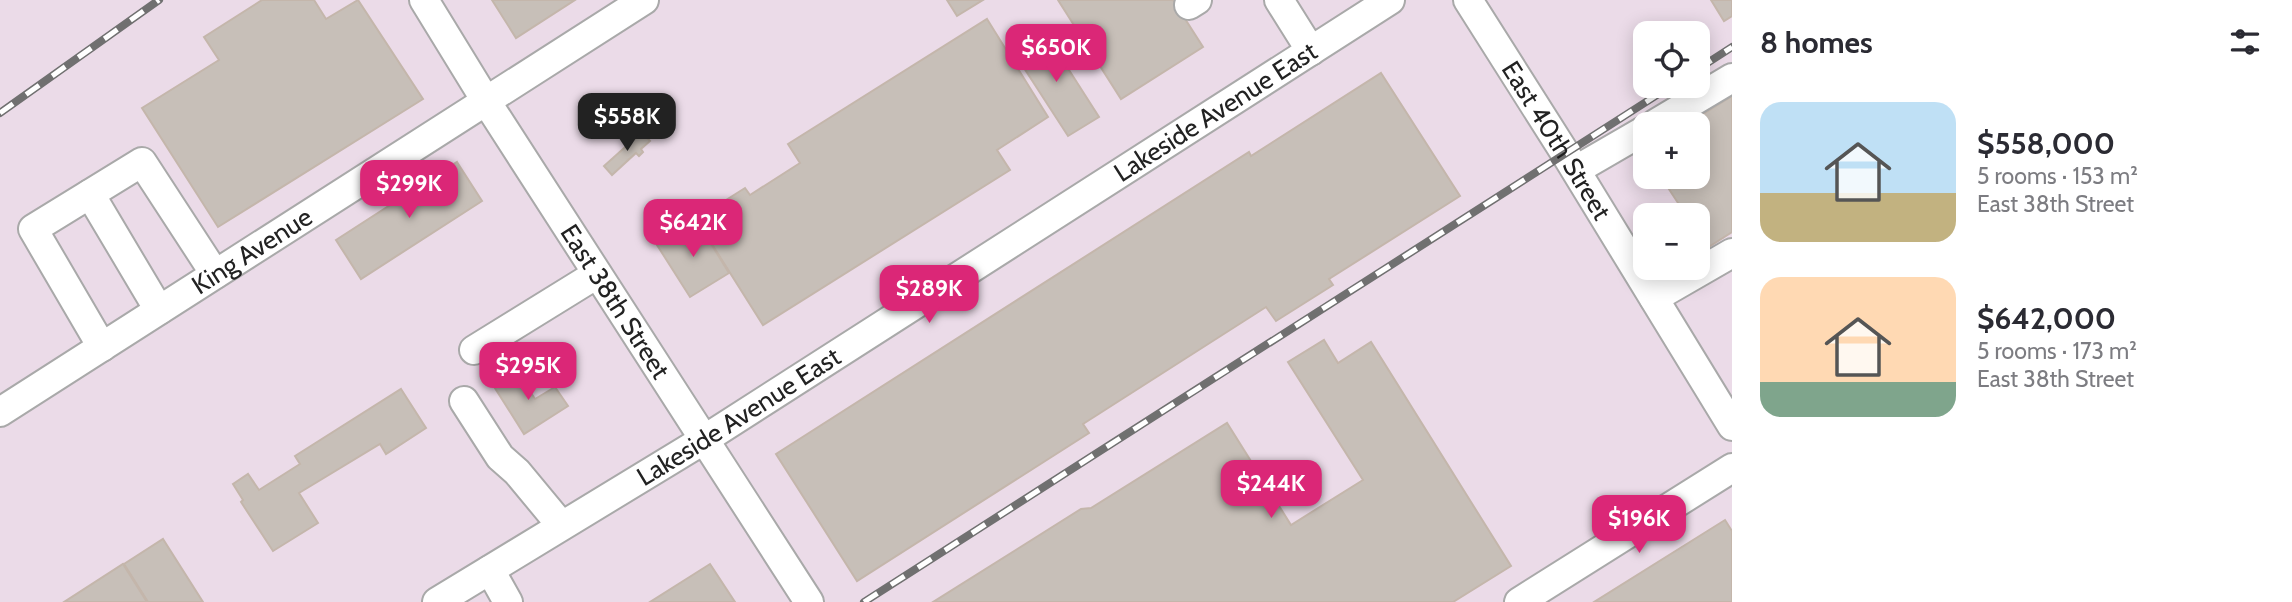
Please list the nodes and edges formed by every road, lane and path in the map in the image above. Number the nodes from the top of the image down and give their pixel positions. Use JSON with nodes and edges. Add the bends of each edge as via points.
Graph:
{"nodes":[{"id":1,"x":424,"y":0,"type":"edge"},
{"id":2,"x":644,"y":0,"type":"edge"},
{"id":3,"x":1279,"y":0,"type":"edge"},
{"id":4,"x":1390,"y":0,"type":"edge"},
{"id":5,"x":1468,"y":0,"type":"edge"},
{"id":6,"x":1311,"y":51,"type":"junction"},
{"id":7,"x":1732,"y":78,"type":"edge"},
{"id":8,"x":486,"y":101,"type":"junction"},
{"id":9,"x":1675,"y":112,"type":"edge"},
{"id":10,"x":1633,"y":137,"type":"edge"},
{"id":11,"x":1576,"y":170,"type":"junction"},
{"id":12,"x":90,"y":194,"type":"junction"},
{"id":13,"x":1732,"y":253,"type":"edge"},
{"id":14,"x":215,"y":274,"type":"junction"},
{"id":15,"x":597,"y":274,"type":"junction"},
{"id":16,"x":1654,"y":298,"type":"junction"},
{"id":17,"x":159,"y":310,"type":"junction"},
{"id":18,"x":102,"y":347,"type":"junction"},
{"id":19,"x":474,"y":350,"type":"dead end"},
{"id":20,"x":464,"y":401,"type":"dead end"},
{"id":21,"x":0,"y":412,"type":"edge"},
{"id":22,"x":1732,"y":426,"type":"edge"},
{"id":23,"x":705,"y":439,"type":"junction"},
{"id":24,"x":1732,"y":468,"type":"edge"},
{"id":25,"x":561,"y":525,"type":"junction"},
{"id":26,"x":490,"y":570,"type":"junction"},
{"id":27,"x":437,"y":602,"type":"edge"},
{"id":28,"x":508,"y":602,"type":"edge"},
{"id":29,"x":809,"y":602,"type":"edge"},
{"id":30,"x":1519,"y":602,"type":"edge"}],
"edges":[{"from":1,"to":8,"type":"street","name":"East 38th Street"},
{"from":2,"to":8,"type":"street","name":"King Avenue"},
{"from":3,"to":6,"type":"street"},
{"from":4,"to":6,"type":"street","name":"Lakeside Avenue East"},
{"from":5,"to":11,"type":"street","name":"East 40th Street"},
{"from":6,"to":23,"type":"street","name":"Lakeside Avenue East"},
{"from":7,"to":9,"type":"street"},
{"from":8,"to":14,"type":"street","name":"King Avenue"},
{"from":8,"to":15,"type":"street","name":"East 38th Street"},
{"from":10,"to":11,"type":"street"},
{"from":11,"to":16,"type":"street","name":"East 40th Street"},
{"from":12,"to":14,"type":"street","via":[[142,162]]},
{"from":12,"to":17,"type":"street"},
{"from":12,"to":18,"type":"street","via":[[33,229]]},
{"from":13,"to":16,"type":"street"},
{"from":14,"to":17,"type":"street","name":"King Avenue"},
{"from":15,"to":19,"type":"street"},
{"from":15,"to":23,"type":"street","name":"East 38th Street"},
{"from":16,"to":22,"type":"street","name":"East 40th Street"},
{"from":17,"to":18,"type":"street","name":"King Avenue"},
{"from":18,"to":21,"type":"street","name":"King Avenue"},
{"from":20,"to":25,"type":"street","via":[[500,457]]},
{"from":23,"to":25,"type":"street","name":"Lakeside Avenue East"},
{"from":23,"to":29,"type":"street","name":"East 38th Street"},
{"from":24,"to":30,"type":"street"},
{"from":25,"to":26,"type":"street","name":"Lakeside Avenue East"},
{"from":26,"to":27,"type":"street","name":"Lakeside Avenue East"},
{"from":26,"to":28,"type":"street"}]}
